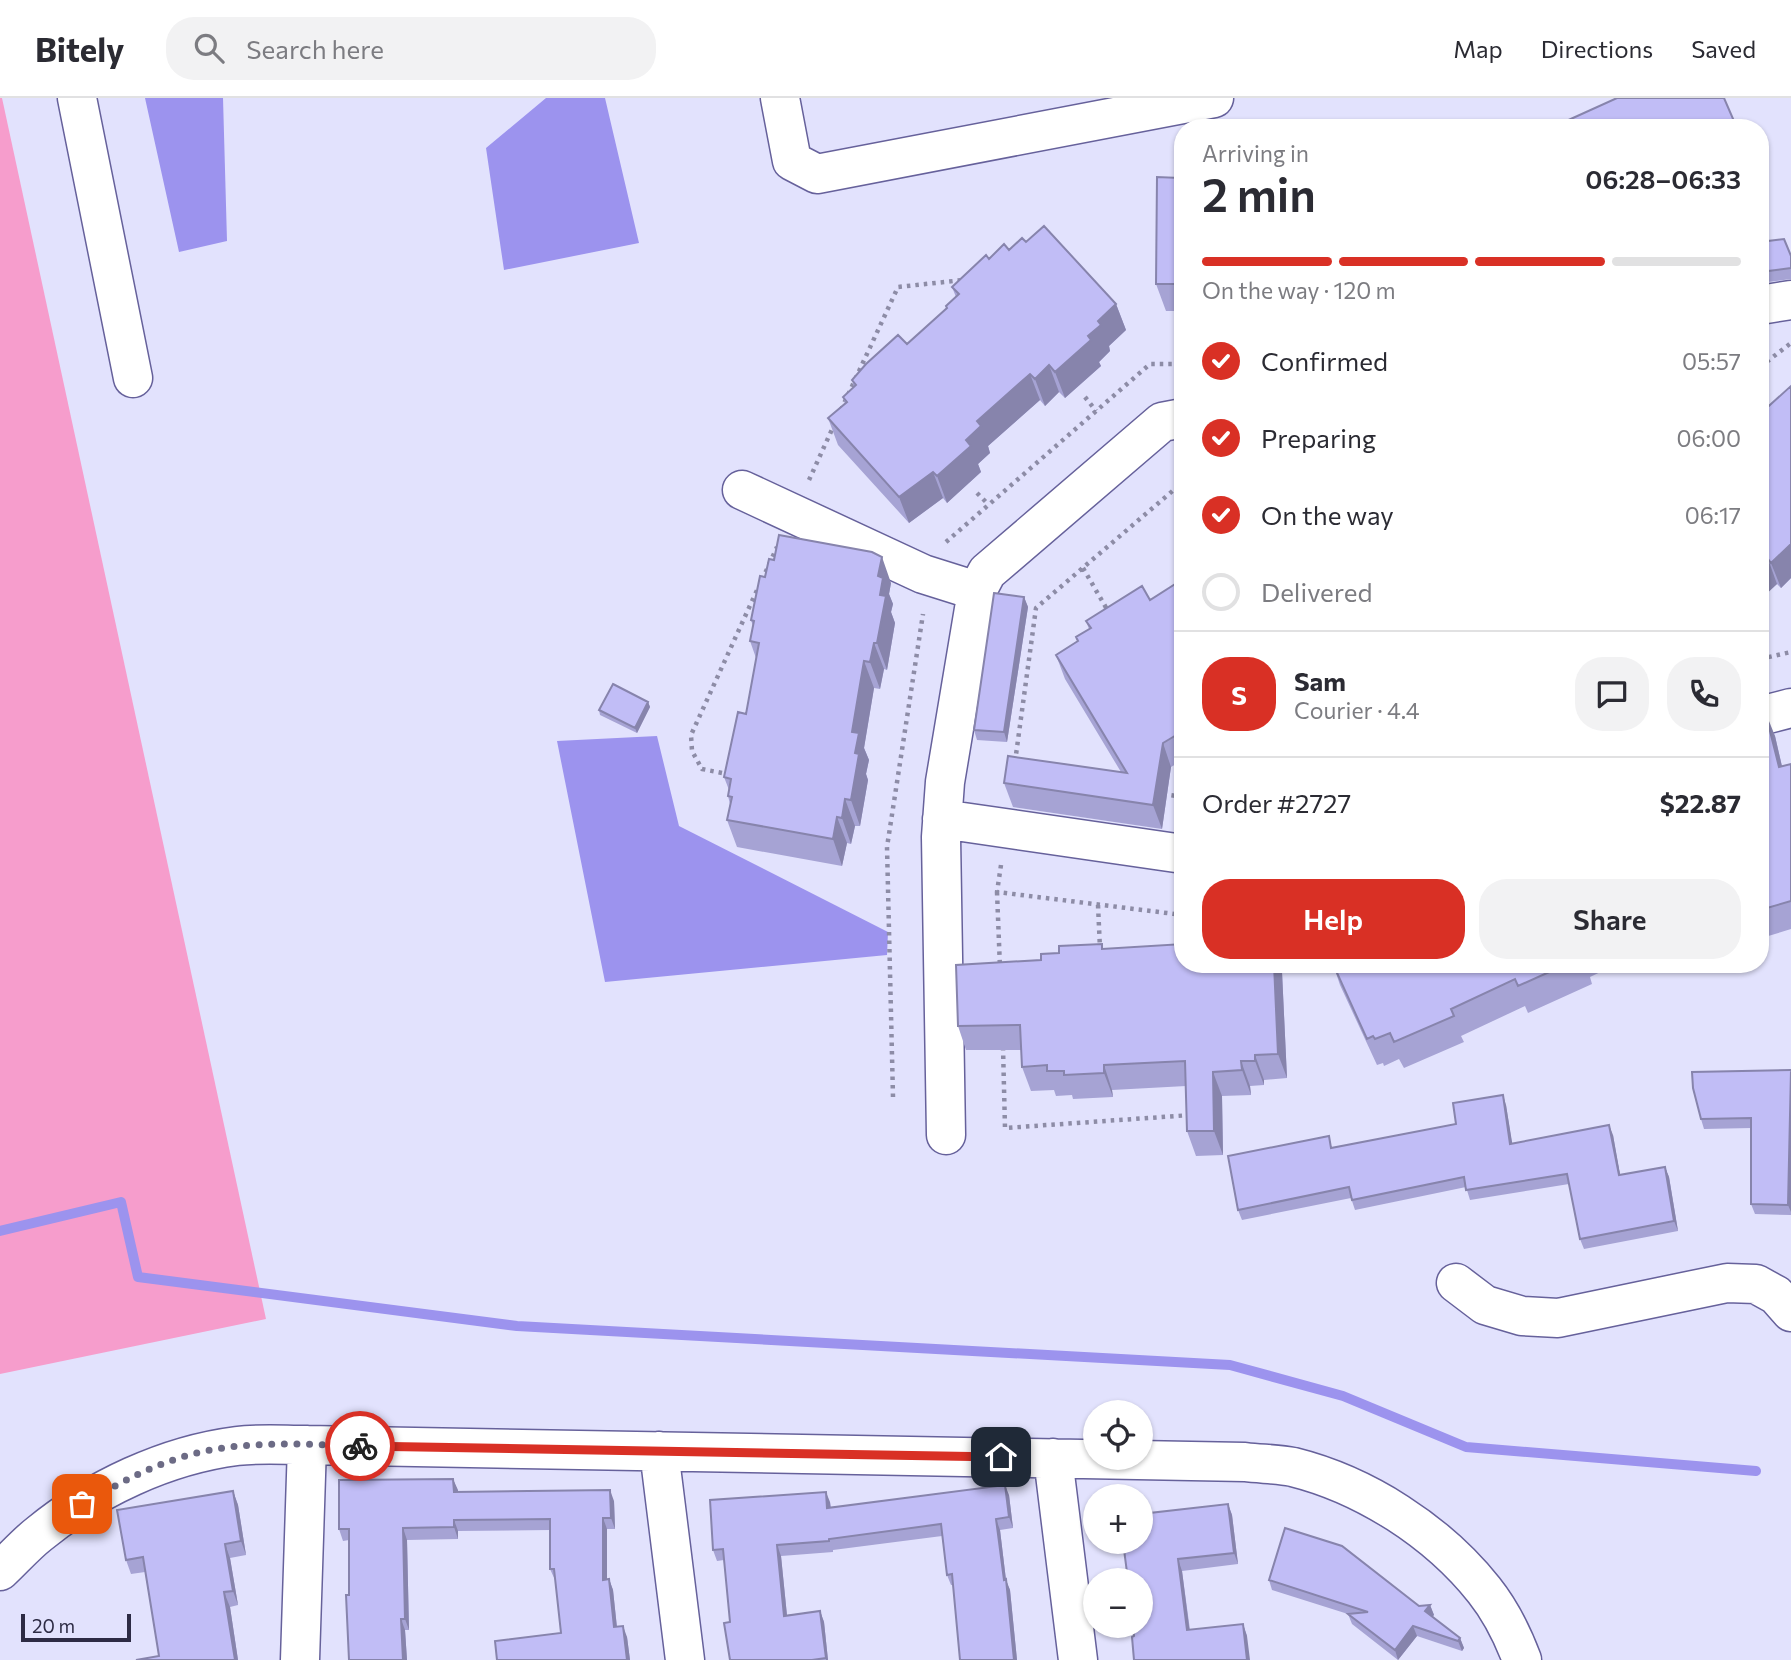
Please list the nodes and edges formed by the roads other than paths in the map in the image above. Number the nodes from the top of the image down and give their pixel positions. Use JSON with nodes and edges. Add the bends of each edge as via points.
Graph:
{"nodes":[{"id":1,"x":77,"y":98,"type":"edge"},
{"id":2,"x":780,"y":98,"type":"edge"},
{"id":3,"x":1214,"y":98,"type":"edge"},
{"id":4,"x":1791,"y":300,"type":"edge"},
{"id":5,"x":1769,"y":304,"type":"edge"},
{"id":6,"x":132,"y":378,"type":"dead end"},
{"id":7,"x":1174,"y":420,"type":"edge"},
{"id":8,"x":742,"y":491,"type":"dead end"},
{"id":9,"x":977,"y":591,"type":"junction"},
{"id":10,"x":1791,"y":708,"type":"edge"},
{"id":11,"x":1769,"y":714,"type":"edge"},
{"id":12,"x":942,"y":819,"type":"junction"},
{"id":13,"x":1174,"y":853,"type":"edge"},
{"id":14,"x":946,"y":1135,"type":"dead end"},
{"id":15,"x":1456,"y":1283,"type":"dead end"},
{"id":16,"x":1791,"y":1312,"type":"edge"},
{"id":17,"x":307,"y":1445,"type":"junction"},
{"id":18,"x":659,"y":1451,"type":"junction"},
{"id":19,"x":1054,"y":1458,"type":"junction"},
{"id":20,"x":0,"y":1572,"type":"edge"},
{"id":21,"x":300,"y":1660,"type":"edge"},
{"id":22,"x":685,"y":1660,"type":"edge"},
{"id":23,"x":1078,"y":1660,"type":"edge"},
{"id":24,"x":1522,"y":1660,"type":"edge"}],
"edges":[{"from":1,"to":6,"type":"street"},
{"from":2,"to":3,"type":"street","via":[[792,161],[817,174]]},
{"from":4,"to":5,"type":"street"},
{"from":7,"to":9,"type":"street","via":[[1162,422],[987,572]]},
{"from":8,"to":9,"type":"street","via":[[923,574]]},
{"from":9,"to":12,"type":"street"},
{"from":10,"to":11,"type":"street"},
{"from":12,"to":13,"type":"street"},
{"from":12,"to":14,"type":"street"},
{"from":15,"to":16,"type":"street","via":[[1485,1305],[1522,1317],[1558,1318],[1727,1283],[1756,1284],[1776,1295]]},
{"from":17,"to":18,"type":"street"},
{"from":17,"to":20,"type":"street","via":[[238,1445],[174,1459],[82,1504],[38,1535]]},
{"from":17,"to":21,"type":"street"},
{"from":18,"to":19,"type":"street"},
{"from":18,"to":22,"type":"street"},
{"from":19,"to":23,"type":"street"},
{"from":19,"to":24,"type":"street","via":[[1245,1462],[1291,1466],[1338,1480],[1394,1511],[1445,1549],[1485,1590]]}]}
